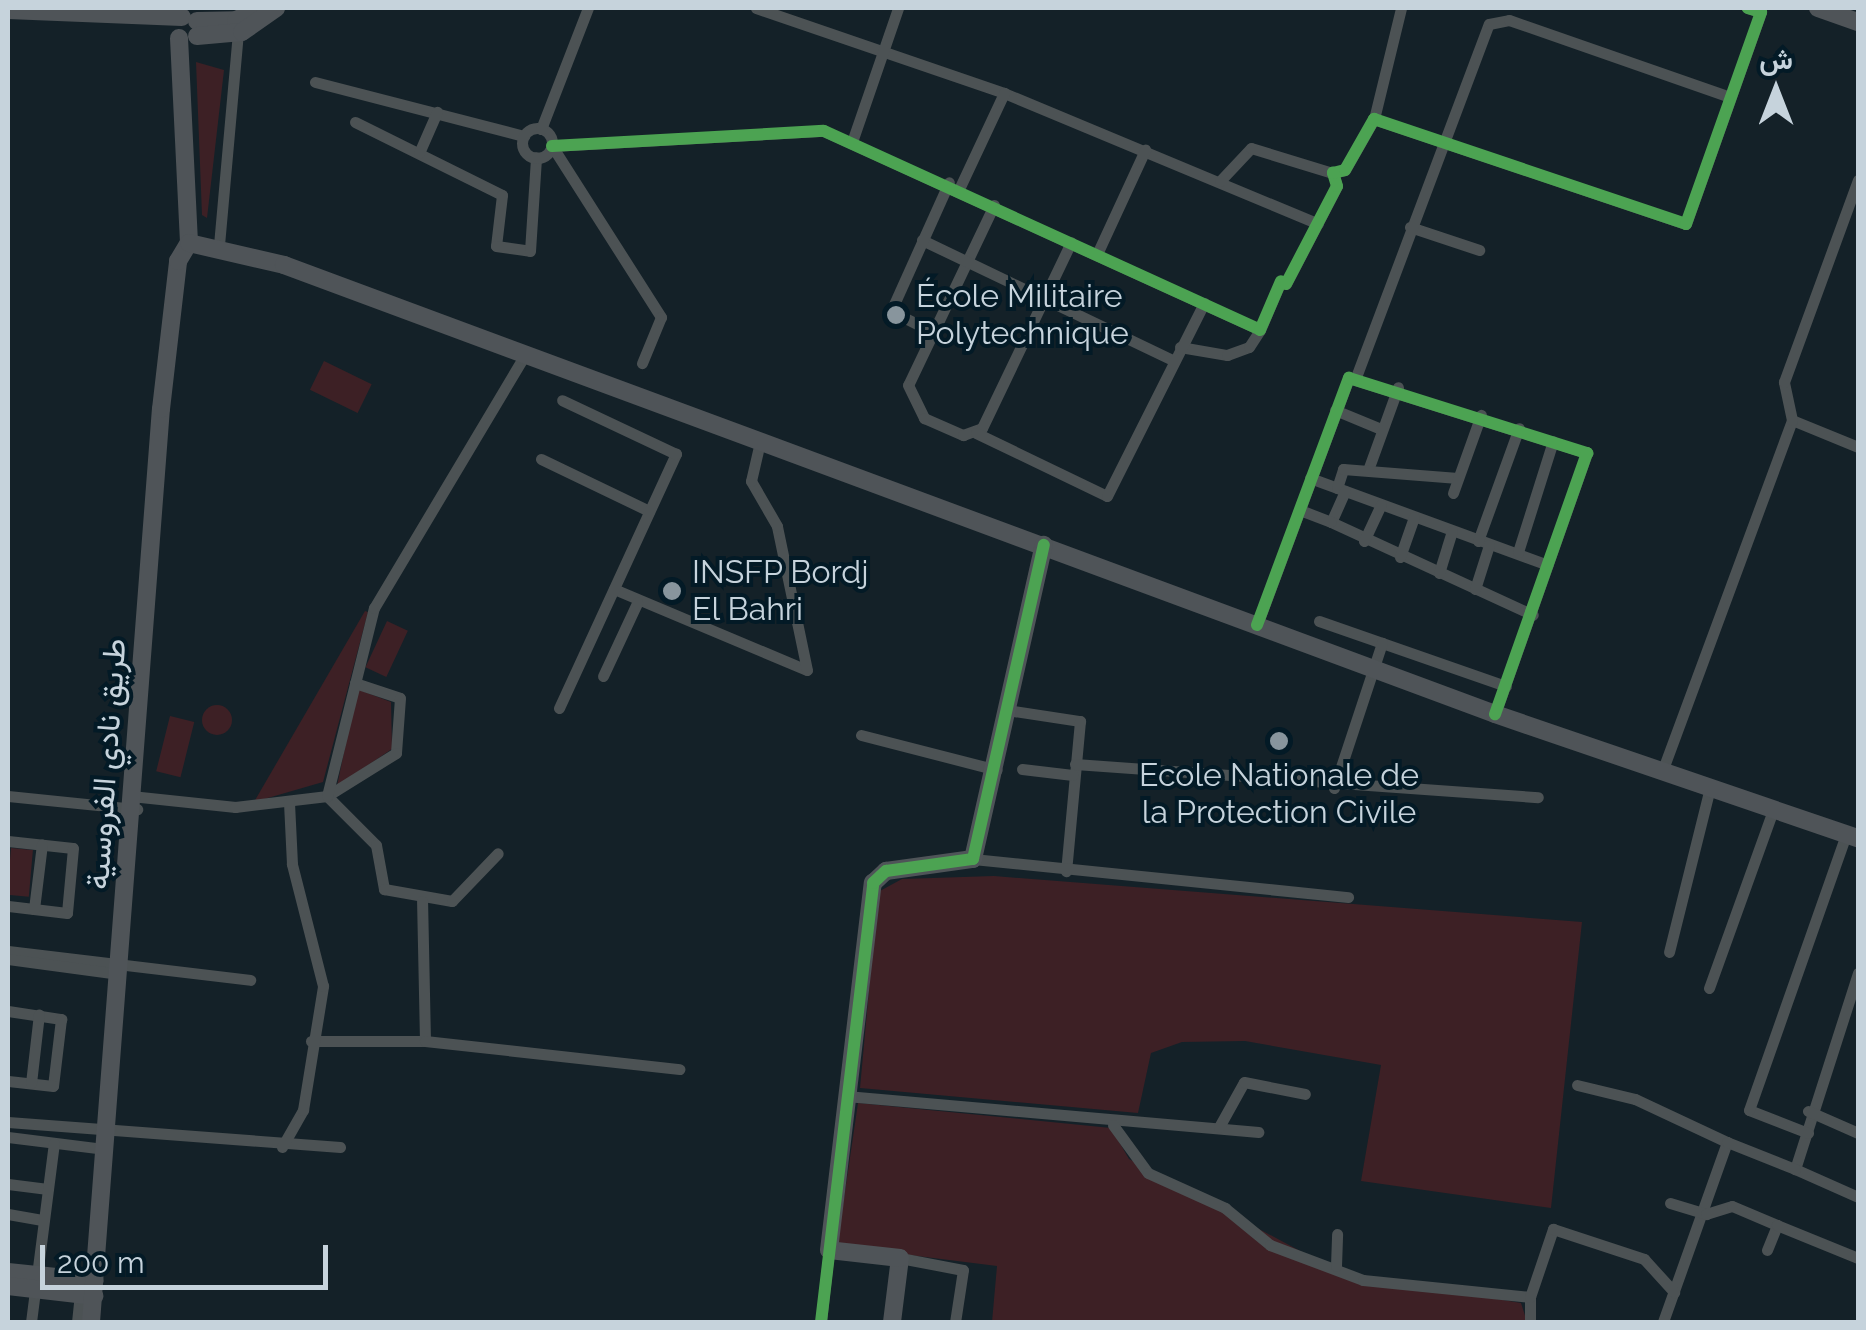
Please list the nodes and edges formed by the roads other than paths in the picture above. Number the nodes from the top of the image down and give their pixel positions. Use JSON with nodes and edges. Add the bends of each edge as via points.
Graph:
{"nodes":[{"id":1,"x":261,"y":8,"type":"edge"},
{"id":2,"x":276,"y":8,"type":"edge"},
{"id":3,"x":588,"y":8,"type":"edge"},
{"id":4,"x":756,"y":8,"type":"edge"},
{"id":5,"x":898,"y":8,"type":"edge"},
{"id":6,"x":1401,"y":8,"type":"edge"},
{"id":7,"x":1748,"y":8,"type":"edge"},
{"id":8,"x":1818,"y":8,"type":"edge"},
{"id":9,"x":8,"y":10,"type":"edge"},
{"id":10,"x":1858,"y":22,"type":"edge"},
{"id":11,"x":238,"y":33,"type":"junction"},
{"id":12,"x":186,"y":35,"type":"junction"},
{"id":13,"x":888,"y":52,"type":"junction"},
{"id":14,"x":315,"y":82,"type":"dead end"},
{"id":15,"x":1004,"y":93,"type":"junction"},
{"id":16,"x":1730,"y":97,"type":"junction"},
{"id":17,"x":438,"y":112,"type":"junction"},
{"id":18,"x":1374,"y":118,"type":"junction"},
{"id":19,"x":355,"y":122,"type":"dead end"},
{"id":20,"x":541,"y":128,"type":"junction"},
{"id":21,"x":524,"y":136,"type":"junction"},
{"id":22,"x":853,"y":138,"type":"junction"},
{"id":23,"x":1443,"y":142,"type":"junction"},
{"id":24,"x":552,"y":146,"type":"junction"},
{"id":25,"x":1146,"y":150,"type":"junction"},
{"id":26,"x":419,"y":153,"type":"junction"},
{"id":27,"x":536,"y":157,"type":"junction"},
{"id":28,"x":1332,"y":173,"type":"junction"},
{"id":29,"x":1858,"y":180,"type":"edge"},
{"id":30,"x":1220,"y":181,"type":"junction"},
{"id":31,"x":954,"y":185,"type":"junction"},
{"id":32,"x":994,"y":204,"type":"junction"},
{"id":33,"x":1318,"y":224,"type":"junction"},
{"id":34,"x":1410,"y":228,"type":"junction"},
{"id":35,"x":922,"y":240,"type":"junction"},
{"id":36,"x":1070,"y":242,"type":"junction"},
{"id":37,"x":189,"y":243,"type":"junction"},
{"id":38,"x":219,"y":245,"type":"junction"},
{"id":39,"x":1478,"y":250,"type":"dead end"},
{"id":40,"x":1097,"y":254,"type":"junction"},
{"id":41,"x":968,"y":263,"type":"junction"},
{"id":42,"x":1043,"y":300,"type":"junction"},
{"id":43,"x":1204,"y":302,"type":"junction"},
{"id":44,"x":1260,"y":330,"type":"junction"},
{"id":45,"x":934,"y":333,"type":"junction"},
{"id":46,"x":1180,"y":347,"type":"junction"},
{"id":47,"x":524,"y":356,"type":"junction"},
{"id":48,"x":1173,"y":360,"type":"junction"},
{"id":49,"x":642,"y":363,"type":"dead end"},
{"id":50,"x":1356,"y":377,"type":"junction"},
{"id":51,"x":1398,"y":386,"type":"junction"},
{"id":52,"x":562,"y":400,"type":"dead end"},
{"id":53,"x":1335,"y":410,"type":"junction"},
{"id":54,"x":1481,"y":414,"type":"junction"},
{"id":55,"x":1792,"y":420,"type":"junction"},
{"id":56,"x":1519,"y":428,"type":"junction"},
{"id":57,"x":1381,"y":430,"type":"junction"},
{"id":58,"x":976,"y":432,"type":"junction"},
{"id":59,"x":1553,"y":441,"type":"junction"},
{"id":60,"x":760,"y":442,"type":"junction"},
{"id":61,"x":1858,"y":447,"type":"edge"},
{"id":62,"x":541,"y":459,"type":"dead end"},
{"id":63,"x":1368,"y":470,"type":"junction"},
{"id":64,"x":1310,"y":478,"type":"junction"},
{"id":65,"x":1458,"y":478,"type":"junction"},
{"id":66,"x":1341,"y":490,"type":"junction"},
{"id":67,"x":1453,"y":493,"type":"dead end"},
{"id":68,"x":1381,"y":505,"type":"junction"},
{"id":69,"x":1300,"y":510,"type":"junction"},
{"id":70,"x":648,"y":511,"type":"junction"},
{"id":71,"x":1414,"y":517,"type":"junction"},
{"id":72,"x":1331,"y":522,"type":"junction"},
{"id":73,"x":1452,"y":531,"type":"junction"},
{"id":74,"x":1364,"y":541,"type":"junction"},
{"id":75,"x":1484,"y":542,"type":"junction"},
{"id":76,"x":1044,"y":546,"type":"junction"},
{"id":77,"x":1518,"y":552,"type":"junction"},
{"id":78,"x":1400,"y":556,"type":"junction"},
{"id":79,"x":1548,"y":565,"type":"junction"},
{"id":80,"x":1439,"y":574,"type":"junction"},
{"id":81,"x":614,"y":589,"type":"junction"},
{"id":82,"x":1475,"y":590,"type":"junction"},
{"id":83,"x":637,"y":603,"type":"junction"},
{"id":84,"x":1532,"y":614,"type":"junction"},
{"id":85,"x":1319,"y":621,"type":"dead end"},
{"id":86,"x":1257,"y":625,"type":"junction"},
{"id":87,"x":1382,"y":643,"type":"junction"},
{"id":88,"x":1374,"y":669,"type":"junction"},
{"id":89,"x":603,"y":676,"type":"dead end"},
{"id":90,"x":354,"y":683,"type":"junction"},
{"id":91,"x":1506,"y":686,"type":"junction"},
{"id":92,"x":559,"y":708,"type":"dead end"},
{"id":93,"x":1007,"y":710,"type":"junction"},
{"id":94,"x":1495,"y":714,"type":"junction"},
{"id":95,"x":861,"y":735,"type":"dead end"},
{"id":96,"x":1022,"y":769,"type":"dead end"},
{"id":97,"x":1664,"y":769,"type":"junction"},
{"id":98,"x":996,"y":770,"type":"junction"},
{"id":99,"x":1074,"y":770,"type":"junction"},
{"id":100,"x":1710,"y":787,"type":"junction"},
{"id":101,"x":1334,"y":788,"type":"junction"},
{"id":102,"x":8,"y":796,"type":"edge"},
{"id":103,"x":328,"y":796,"type":"junction"},
{"id":104,"x":1538,"y":797,"type":"dead end"},
{"id":105,"x":134,"y":802,"type":"junction"},
{"id":106,"x":289,"y":802,"type":"junction"},
{"id":107,"x":1774,"y":807,"type":"junction"},
{"id":108,"x":1852,"y":836,"type":"edge"},
{"id":109,"x":8,"y":841,"type":"edge"},
{"id":110,"x":42,"y":844,"type":"junction"},
{"id":111,"x":498,"y":853,"type":"dead end"},
{"id":112,"x":973,"y":859,"type":"junction"},
{"id":113,"x":1066,"y":871,"type":"junction"},
{"id":114,"x":1348,"y":897,"type":"dead end"},
{"id":115,"x":422,"y":901,"type":"junction"},
{"id":116,"x":8,"y":906,"type":"edge"},
{"id":117,"x":34,"y":909,"type":"junction"},
{"id":118,"x":8,"y":950,"type":"edge"},
{"id":119,"x":1669,"y":952,"type":"dead end"},
{"id":120,"x":8,"y":959,"type":"edge"},
{"id":121,"x":119,"y":969,"type":"junction"},
{"id":122,"x":1858,"y":973,"type":"edge"},
{"id":123,"x":250,"y":980,"type":"dead end"},
{"id":124,"x":1708,"y":988,"type":"dead end"},
{"id":125,"x":8,"y":1011,"type":"edge"},
{"id":126,"x":39,"y":1014,"type":"junction"},
{"id":127,"x":425,"y":1041,"type":"junction"},
{"id":128,"x":311,"y":1042,"type":"junction"},
{"id":129,"x":679,"y":1070,"type":"dead end"},
{"id":130,"x":8,"y":1081,"type":"edge"},
{"id":131,"x":31,"y":1084,"type":"junction"},
{"id":132,"x":1577,"y":1085,"type":"dead end"},
{"id":133,"x":1305,"y":1094,"type":"dead end"},
{"id":134,"x":846,"y":1096,"type":"junction"},
{"id":135,"x":1808,"y":1111,"type":"junction"},
{"id":136,"x":8,"y":1122,"type":"edge"},
{"id":137,"x":1113,"y":1125,"type":"junction"},
{"id":138,"x":1219,"y":1127,"type":"junction"},
{"id":139,"x":1258,"y":1132,"type":"dead end"},
{"id":140,"x":1808,"y":1132,"type":"junction"},
{"id":141,"x":1858,"y":1133,"type":"edge"},
{"id":142,"x":8,"y":1137,"type":"edge"},
{"id":143,"x":106,"y":1141,"type":"junction"},
{"id":144,"x":54,"y":1142,"type":"junction"},
{"id":145,"x":1727,"y":1142,"type":"junction"},
{"id":146,"x":340,"y":1147,"type":"dead end"},
{"id":147,"x":282,"y":1148,"type":"junction"},
{"id":148,"x":1795,"y":1169,"type":"junction"},
{"id":149,"x":8,"y":1184,"type":"edge"},
{"id":150,"x":48,"y":1189,"type":"junction"},
{"id":151,"x":1858,"y":1197,"type":"edge"},
{"id":152,"x":1670,"y":1203,"type":"dead end"},
{"id":153,"x":8,"y":1214,"type":"edge"},
{"id":154,"x":1706,"y":1214,"type":"junction"},
{"id":155,"x":43,"y":1220,"type":"junction"},
{"id":156,"x":1777,"y":1224,"type":"junction"},
{"id":157,"x":1337,"y":1234,"type":"dead end"},
{"id":158,"x":829,"y":1250,"type":"junction"},
{"id":159,"x":1767,"y":1250,"type":"dead end"},
{"id":160,"x":895,"y":1258,"type":"junction"},
{"id":161,"x":1858,"y":1258,"type":"edge"},
{"id":162,"x":1336,"y":1266,"type":"junction"},
{"id":163,"x":8,"y":1272,"type":"edge"},
{"id":164,"x":37,"y":1283,"type":"junction"},
{"id":165,"x":8,"y":1286,"type":"edge"},
{"id":166,"x":87,"y":1288,"type":"junction"},
{"id":167,"x":1674,"y":1292,"type":"junction"},
{"id":168,"x":1530,"y":1297,"type":"junction"},
{"id":169,"x":31,"y":1322,"type":"edge"},
{"id":170,"x":77,"y":1322,"type":"edge"},
{"id":171,"x":91,"y":1322,"type":"edge"},
{"id":172,"x":820,"y":1322,"type":"edge"},
{"id":173,"x":882,"y":1322,"type":"edge"},
{"id":174,"x":892,"y":1322,"type":"edge"},
{"id":175,"x":955,"y":1322,"type":"edge"},
{"id":176,"x":1530,"y":1322,"type":"edge"},
{"id":177,"x":1663,"y":1322,"type":"edge"}],
"edges":[{"from":1,"to":12,"type":"main road"},
{"from":2,"to":11,"type":"main road"},
{"from":3,"to":20,"type":"street"},
{"from":4,"to":13,"type":"street"},
{"from":5,"to":13,"type":"street"},
{"from":6,"to":18,"type":"street"},
{"from":7,"to":16,"type":"street","via":[[1761,12]]},
{"from":8,"to":10,"type":"main road"},
{"from":9,"to":12,"type":"main road","via":[[136,22]]},
{"from":11,"to":12,"type":"main road"},
{"from":11,"to":38,"type":"street"},
{"from":12,"to":37,"type":"main road","name":"طريق نادي الفروسية"},
{"from":13,"to":15,"type":"street"},
{"from":13,"to":22,"type":"street"},
{"from":14,"to":17,"type":"street"},
{"from":15,"to":25,"type":"street"},
{"from":15,"to":31,"type":"street"},
{"from":16,"to":23,"type":"street","via":[[1499,20],[1480,36]]},
{"from":16,"to":23,"type":"street","via":[[1686,224]]},
{"from":17,"to":21,"type":"street"},
{"from":17,"to":26,"type":"street"},
{"from":18,"to":23,"type":"street"},
{"from":18,"to":28,"type":"street","via":[[1345,170]]},
{"from":19,"to":26,"type":"street"},
{"from":20,"to":21,"type":"street"},
{"from":20,"to":24,"type":"street"},
{"from":21,"to":27,"type":"street"},
{"from":22,"to":24,"type":"street","via":[[824,131]]},
{"from":22,"to":31,"type":"street"},
{"from":23,"to":34,"type":"street"},
{"from":24,"to":27,"type":"street"},
{"from":24,"to":49,"type":"street","via":[[661,317]]},
{"from":25,"to":30,"type":"street"},
{"from":25,"to":40,"type":"street"},
{"from":26,"to":27,"type":"street","via":[[502,195],[496,246],[530,251]]},
{"from":28,"to":30,"type":"street","via":[[1251,148]]},
{"from":28,"to":33,"type":"street","via":[[1336,186]]},
{"from":29,"to":55,"type":"street","via":[[1784,382]]},
{"from":30,"to":33,"type":"street"},
{"from":31,"to":32,"type":"street"},
{"from":31,"to":35,"type":"street"},
{"from":32,"to":36,"type":"street"},
{"from":32,"to":41,"type":"street"},
{"from":33,"to":44,"type":"street"},
{"from":34,"to":39,"type":"street"},
{"from":34,"to":50,"type":"street"},
{"from":35,"to":41,"type":"street"},
{"from":35,"to":45,"type":"street","via":[[889,310]]},
{"from":36,"to":40,"type":"street"},
{"from":36,"to":42,"type":"street"},
{"from":37,"to":38,"type":"main road"},
{"from":37,"to":105,"type":"main road","name":"طريق نادي الفروسية","via":[[178,261],[161,408]]},
{"from":38,"to":47,"type":"main road"},
{"from":40,"to":43,"type":"street"},
{"from":41,"to":42,"type":"street"},
{"from":41,"to":45,"type":"street"},
{"from":42,"to":48,"type":"street"},
{"from":42,"to":58,"type":"street"},
{"from":43,"to":44,"type":"street"},
{"from":43,"to":46,"type":"street"},
{"from":44,"to":46,"type":"street","via":[[1249,347],[1227,355]]},
{"from":45,"to":58,"type":"street","via":[[908,401],[924,418]]},
{"from":46,"to":48,"type":"street"},
{"from":47,"to":60,"type":"main road"},
{"from":47,"to":90,"type":"street","via":[[374,608]]},
{"from":48,"to":58,"type":"street","via":[[1107,496]]},
{"from":50,"to":51,"type":"street"},
{"from":50,"to":53,"type":"street"},
{"from":51,"to":54,"type":"street"},
{"from":51,"to":57,"type":"street"},
{"from":52,"to":70,"type":"street","via":[[676,454]]},
{"from":53,"to":57,"type":"street"},
{"from":53,"to":64,"type":"street"},
{"from":54,"to":56,"type":"street"},
{"from":54,"to":65,"type":"street"},
{"from":55,"to":61,"type":"street"},
{"from":55,"to":97,"type":"street"},
{"from":56,"to":59,"type":"street"},
{"from":56,"to":75,"type":"street"},
{"from":57,"to":63,"type":"street"},
{"from":59,"to":77,"type":"street"},
{"from":59,"to":79,"type":"street","via":[[1587,453]]},
{"from":60,"to":76,"type":"main road"},
{"from":60,"to":83,"type":"street","via":[[751,481],[777,526],[808,670]]},
{"from":62,"to":70,"type":"street"},
{"from":63,"to":65,"type":"street"},
{"from":63,"to":66,"type":"street","via":[[1343,469]]},
{"from":64,"to":66,"type":"street"},
{"from":64,"to":69,"type":"street"},
{"from":65,"to":67,"type":"street"},
{"from":66,"to":68,"type":"street"},
{"from":66,"to":72,"type":"street"},
{"from":68,"to":71,"type":"street"},
{"from":68,"to":74,"type":"street"},
{"from":69,"to":72,"type":"street"},
{"from":69,"to":86,"type":"street"},
{"from":70,"to":81,"type":"street"},
{"from":71,"to":73,"type":"street"},
{"from":71,"to":78,"type":"street"},
{"from":72,"to":74,"type":"street"},
{"from":73,"to":75,"type":"street"},
{"from":73,"to":80,"type":"street"},
{"from":74,"to":78,"type":"street"},
{"from":75,"to":77,"type":"street"},
{"from":75,"to":82,"type":"street"},
{"from":76,"to":86,"type":"main road"},
{"from":76,"to":93,"type":"main road"},
{"from":77,"to":79,"type":"street"},
{"from":78,"to":80,"type":"street"},
{"from":79,"to":84,"type":"street"},
{"from":80,"to":82,"type":"street"},
{"from":81,"to":83,"type":"street"},
{"from":81,"to":92,"type":"street"},
{"from":82,"to":84,"type":"street"},
{"from":83,"to":89,"type":"street"},
{"from":84,"to":91,"type":"street"},
{"from":85,"to":87,"type":"street"},
{"from":86,"to":88,"type":"main road"},
{"from":87,"to":88,"type":"street"},
{"from":87,"to":91,"type":"street"},
{"from":88,"to":94,"type":"main road"},
{"from":88,"to":101,"type":"street"},
{"from":90,"to":103,"type":"street"},
{"from":90,"to":103,"type":"street","via":[[400,698],[396,753]]},
{"from":91,"to":94,"type":"street"},
{"from":93,"to":98,"type":"main road"},
{"from":93,"to":99,"type":"street","via":[[1080,720]]},
{"from":94,"to":97,"type":"main road"},
{"from":95,"to":98,"type":"street"},
{"from":96,"to":99,"type":"street"},
{"from":97,"to":100,"type":"main road"},
{"from":98,"to":112,"type":"main road"},
{"from":99,"to":101,"type":"street"},
{"from":99,"to":113,"type":"street"},
{"from":100,"to":107,"type":"main road"},
{"from":100,"to":119,"type":"street"},
{"from":101,"to":104,"type":"street"},
{"from":102,"to":105,"type":"street"},
{"from":103,"to":106,"type":"street"},
{"from":103,"to":115,"type":"street","via":[[376,844],[384,889]]},
{"from":105,"to":106,"type":"street"},
{"from":105,"to":121,"type":"main road","name":"طريق نادي الفروسية"},
{"from":106,"to":128,"type":"street","via":[[304,926],[323,965]]},
{"from":107,"to":108,"type":"main road"},
{"from":107,"to":124,"type":"street"},
{"from":108,"to":140,"type":"street","via":[[1749,1110]]},
{"from":109,"to":110,"type":"street"},
{"from":110,"to":117,"type":"street"},
{"from":110,"to":117,"type":"street","via":[[73,848],[66,912]]},
{"from":111,"to":115,"type":"street","via":[[452,901]]},
{"from":112,"to":113,"type":"street"},
{"from":112,"to":134,"type":"main road","via":[[886,870],[873,883]]},
{"from":113,"to":114,"type":"street"},
{"from":115,"to":127,"type":"street"},
{"from":116,"to":117,"type":"street"},
{"from":118,"to":121,"type":"street"},
{"from":120,"to":121,"type":"street"},
{"from":121,"to":123,"type":"street"},
{"from":121,"to":143,"type":"main road","name":"طريق نادي الفروسية"},
{"from":122,"to":135,"type":"street"},
{"from":125,"to":126,"type":"street"},
{"from":126,"to":131,"type":"street"},
{"from":126,"to":131,"type":"street","via":[[61,1020],[53,1086]]},
{"from":127,"to":128,"type":"street"},
{"from":127,"to":129,"type":"street"},
{"from":128,"to":147,"type":"street","via":[[304,1110]]},
{"from":130,"to":131,"type":"street"},
{"from":132,"to":145,"type":"street","via":[[1635,1099]]},
{"from":133,"to":138,"type":"street","via":[[1250,1080],[1237,1086]]},
{"from":134,"to":137,"type":"street"},
{"from":134,"to":158,"type":"main road"},
{"from":135,"to":140,"type":"street"},
{"from":135,"to":141,"type":"street"},
{"from":136,"to":143,"type":"street"},
{"from":137,"to":138,"type":"street"},
{"from":137,"to":162,"type":"street","via":[[1148,1173],[1225,1208],[1270,1246]]},
{"from":138,"to":139,"type":"street"},
{"from":140,"to":148,"type":"street"},
{"from":142,"to":144,"type":"street"},
{"from":143,"to":144,"type":"street"},
{"from":143,"to":147,"type":"street"},
{"from":143,"to":166,"type":"main road","name":"طريق نادي الفروسية"},
{"from":144,"to":150,"type":"street"},
{"from":145,"to":148,"type":"street"},
{"from":145,"to":154,"type":"street"},
{"from":146,"to":147,"type":"street"},
{"from":148,"to":151,"type":"street"},
{"from":149,"to":150,"type":"street"},
{"from":150,"to":155,"type":"street"},
{"from":152,"to":154,"type":"street"},
{"from":153,"to":155,"type":"street"},
{"from":154,"to":156,"type":"street","via":[[1732,1206]]},
{"from":154,"to":167,"type":"street"},
{"from":155,"to":164,"type":"street"},
{"from":156,"to":159,"type":"street"},
{"from":156,"to":161,"type":"street"},
{"from":157,"to":162,"type":"street"},
{"from":158,"to":160,"type":"main road"},
{"from":158,"to":172,"type":"street"},
{"from":160,"to":173,"type":"main road"},
{"from":160,"to":174,"type":"main road"},
{"from":160,"to":175,"type":"street","via":[[963,1270]]},
{"from":162,"to":168,"type":"street","via":[[1363,1280]]},
{"from":163,"to":164,"type":"main road"},
{"from":164,"to":165,"type":"main road"},
{"from":164,"to":166,"type":"main road"},
{"from":164,"to":169,"type":"street"},
{"from":166,"to":170,"type":"street"},
{"from":166,"to":171,"type":"main road","name":"طريق نادي الفروسية"},
{"from":167,"to":168,"type":"street","via":[[1644,1259],[1553,1229]]},
{"from":167,"to":177,"type":"street"},
{"from":168,"to":176,"type":"street"}]}
